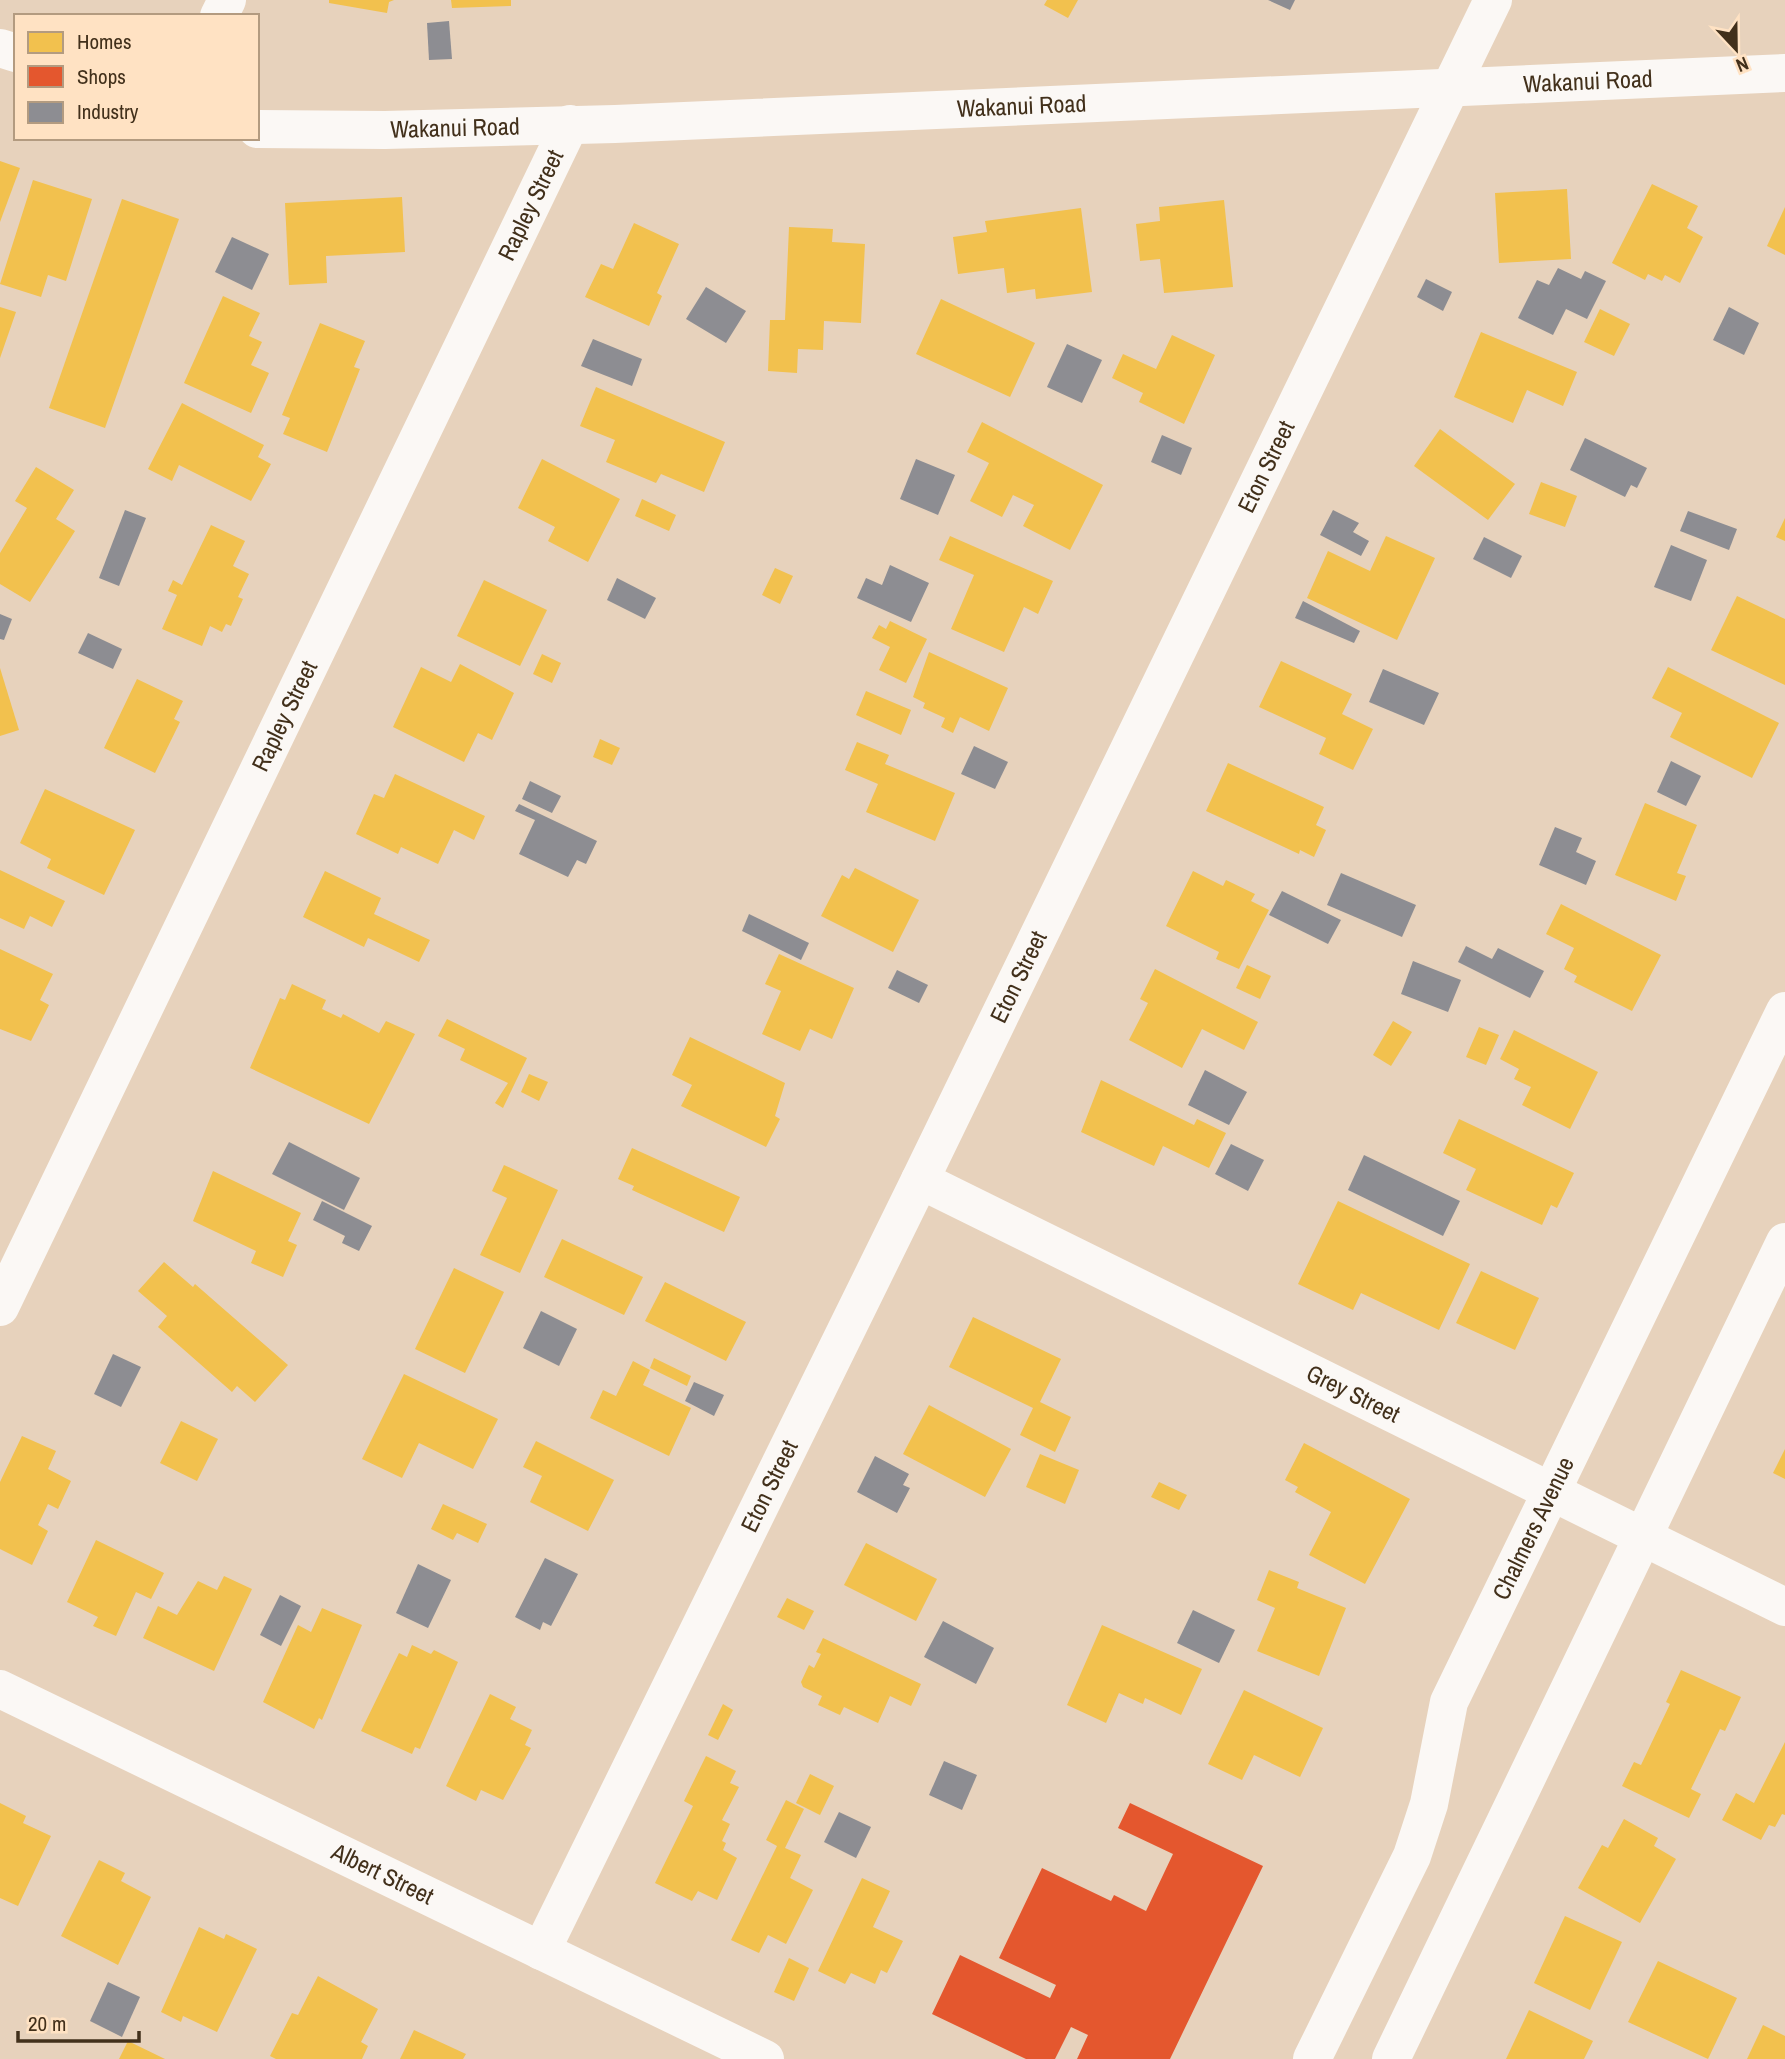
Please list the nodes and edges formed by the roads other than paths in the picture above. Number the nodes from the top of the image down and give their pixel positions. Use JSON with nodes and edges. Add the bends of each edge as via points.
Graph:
{"nodes":[{"id":1,"x":1493,"y":0,"type":"edge"},
{"id":2,"x":1785,"y":73,"type":"edge"},
{"id":3,"x":1452,"y":86,"type":"junction"},
{"id":4,"x":570,"y":124,"type":"junction"},
{"id":5,"x":259,"y":129,"type":"edge"},
{"id":6,"x":1785,"y":1011,"type":"edge"},
{"id":7,"x":920,"y":1181,"type":"junction"},
{"id":8,"x":1785,"y":1242,"type":"edge"},
{"id":9,"x":0,"y":1307,"type":"edge"},
{"id":10,"x":1549,"y":1492,"type":"junction"},
{"id":11,"x":1640,"y":1536,"type":"junction"},
{"id":12,"x":1785,"y":1607,"type":"edge"},
{"id":13,"x":0,"y":1689,"type":"edge"},
{"id":14,"x":541,"y":1951,"type":"junction"},
{"id":15,"x":765,"y":2059,"type":"edge"},
{"id":16,"x":1312,"y":2059,"type":"edge"},
{"id":17,"x":1391,"y":2059,"type":"edge"}],
"edges":[{"from":1,"to":3,"type":"street","name":"Eton Street"},
{"from":2,"to":3,"type":"street","name":"Wakanui Road"},
{"from":3,"to":4,"type":"street","name":"Wakanui Road"},
{"from":3,"to":7,"type":"street","name":"Eton Street"},
{"from":4,"to":5,"type":"street","name":"Wakanui Road"},
{"from":4,"to":9,"type":"street","name":"Rapley Street"},
{"from":6,"to":10,"type":"street","name":"Chalmers Avenue"},
{"from":7,"to":10,"type":"street","name":"Grey Street"},
{"from":7,"to":14,"type":"street","name":"Eton Street"},
{"from":8,"to":11,"type":"street"},
{"from":10,"to":11,"type":"street","name":"Grey Street"},
{"from":10,"to":16,"type":"street","name":"Chalmers Avenue","via":[[1449,1702],[1429,1804],[1412,1856]]},
{"from":11,"to":12,"type":"street","name":"Grey Street"},
{"from":11,"to":17,"type":"street"},
{"from":13,"to":14,"type":"street","name":"Albert Street"},
{"from":14,"to":15,"type":"street","name":"Albert Street"}]}
